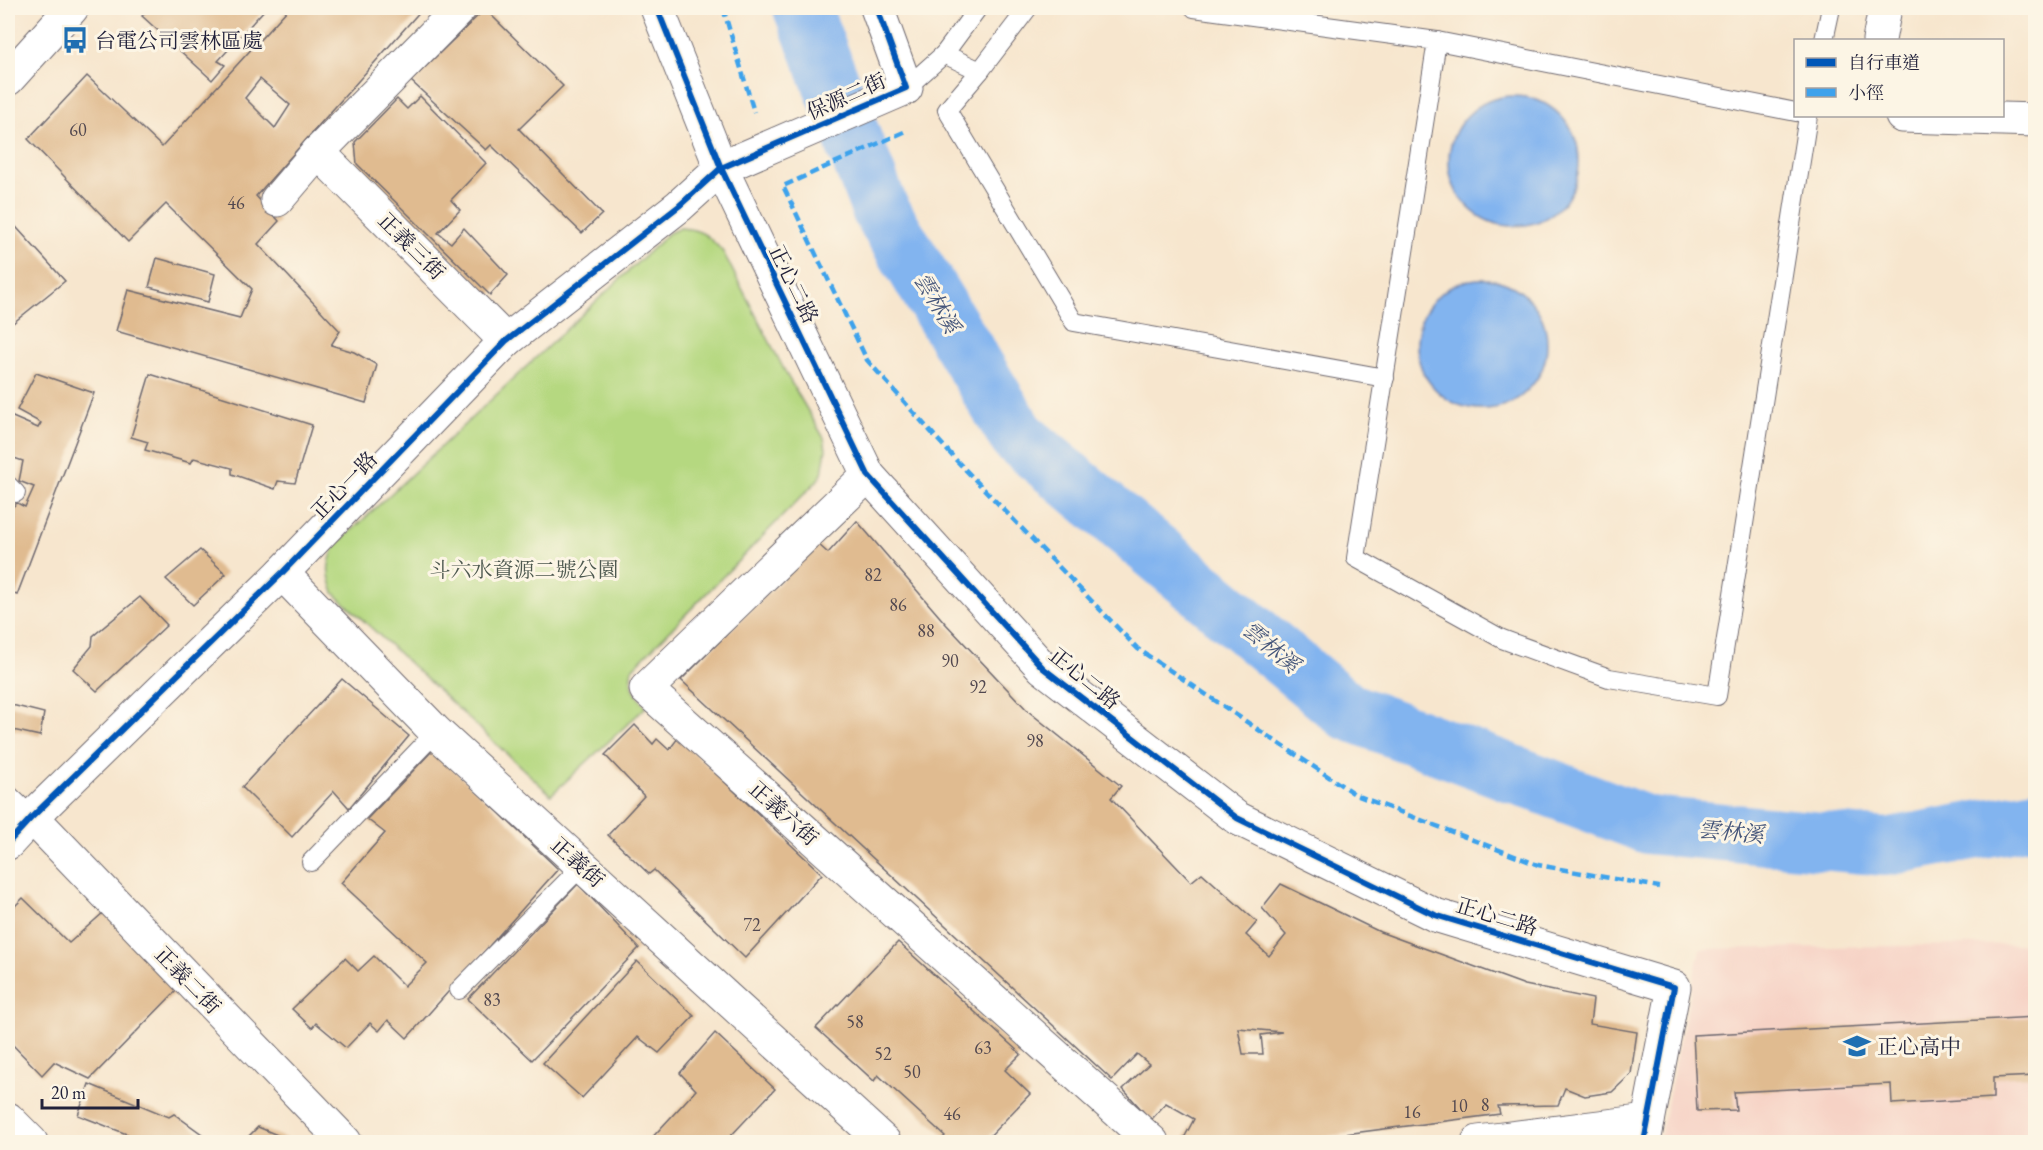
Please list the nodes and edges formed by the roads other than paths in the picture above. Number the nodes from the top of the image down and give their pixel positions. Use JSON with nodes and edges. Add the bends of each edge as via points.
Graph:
{"nodes":[{"id":1,"x":72,"y":8,"type":"edge"},
{"id":2,"x":460,"y":8,"type":"edge"},
{"id":3,"x":657,"y":8,"type":"edge"},
{"id":4,"x":877,"y":8,"type":"edge"},
{"id":5,"x":978,"y":8,"type":"edge"},
{"id":6,"x":1028,"y":8,"type":"edge"},
{"id":7,"x":1194,"y":8,"type":"edge"},
{"id":8,"x":1831,"y":8,"type":"edge"},
{"id":9,"x":1885,"y":8,"type":"edge"},
{"id":10,"x":1824,"y":39,"type":"edge"},
{"id":11,"x":1879,"y":39,"type":"edge"},
{"id":12,"x":1437,"y":41,"type":"junction"},
{"id":13,"x":944,"y":54,"type":"junction"},
{"id":14,"x":980,"y":71,"type":"junction"},
{"id":15,"x":8,"y":79,"type":"edge"},
{"id":16,"x":896,"y":93,"type":"junction"},
{"id":17,"x":1794,"y":111,"type":"edge"},
{"id":18,"x":1808,"y":117,"type":"edge"},
{"id":19,"x":1936,"y":117,"type":"edge"},
{"id":20,"x":2036,"y":120,"type":"edge"},
{"id":21,"x":318,"y":152,"type":"junction"},
{"id":22,"x":727,"y":166,"type":"junction"},
{"id":23,"x":277,"y":200,"type":"dead end"},
{"id":24,"x":506,"y":341,"type":"junction"},
{"id":25,"x":1384,"y":378,"type":"junction"},
{"id":26,"x":868,"y":475,"type":"junction"},
{"id":27,"x":282,"y":573,"type":"junction"},
{"id":28,"x":436,"y":732,"type":"junction"},
{"id":29,"x":8,"y":794,"type":"edge"},
{"id":30,"x":32,"y":818,"type":"junction"},
{"id":31,"x":8,"y":843,"type":"edge"},
{"id":32,"x":311,"y":862,"type":"dead end"},
{"id":33,"x":582,"y":866,"type":"junction"},
{"id":34,"x":459,"y":990,"type":"dead end"},
{"id":35,"x":8,"y":1119,"type":"edge"},
{"id":36,"x":1646,"y":1132,"type":"edge"},
{"id":37,"x":31,"y":1143,"type":"edge"},
{"id":38,"x":345,"y":1143,"type":"edge"},
{"id":39,"x":884,"y":1143,"type":"edge"},
{"id":40,"x":1152,"y":1143,"type":"edge"},
{"id":41,"x":1478,"y":1143,"type":"edge"}],
"edges":[{"from":1,"to":15,"type":"street"},
{"from":2,"to":21,"type":"street"},
{"from":3,"to":22,"type":"street","name":"正心二路"},
{"from":4,"to":16,"type":"street","name":"保源二街"},
{"from":5,"to":13,"type":"lane"},
{"from":6,"to":14,"type":"lane"},
{"from":7,"to":12,"type":"lane"},
{"from":8,"to":10,"type":"lane"},
{"from":9,"to":11,"type":"street"},
{"from":12,"to":17,"type":"lane"},
{"from":12,"to":25,"type":"lane"},
{"from":13,"to":14,"type":"lane"},
{"from":13,"to":16,"type":"lane"},
{"from":14,"to":25,"type":"lane","via":[[947,110],[1074,322]]},
{"from":16,"to":22,"type":"street","name":"保源二街"},
{"from":18,"to":25,"type":"lane","via":[[1717,696],[1609,678],[1502,639],[1356,558]]},
{"from":19,"to":20,"type":"street"},
{"from":21,"to":23,"type":"street"},
{"from":21,"to":24,"type":"street","name":"正義三街"},
{"from":22,"to":24,"type":"street","name":"正心一路"},
{"from":22,"to":26,"type":"street","name":"正心二路"},
{"from":24,"to":27,"type":"street","name":"正心一路"},
{"from":26,"to":36,"type":"street","name":"正心二路","via":[[1043,668],[1237,818],[1435,915],[1674,987]]},
{"from":26,"to":40,"type":"street","name":"正義六街","via":[[646,689]]},
{"from":27,"to":28,"type":"street","name":"正義街"},
{"from":27,"to":30,"type":"street","name":"正心一路"},
{"from":28,"to":32,"type":"lane"},
{"from":28,"to":33,"type":"street","name":"正義街"},
{"from":29,"to":30,"type":"lane"},
{"from":30,"to":31,"type":"street","name":"正心一路"},
{"from":30,"to":38,"type":"street","name":"正義二街"},
{"from":33,"to":34,"type":"lane"},
{"from":33,"to":39,"type":"street","name":"正義街"},
{"from":35,"to":37,"type":"street"},
{"from":36,"to":41,"type":"street"}]}
